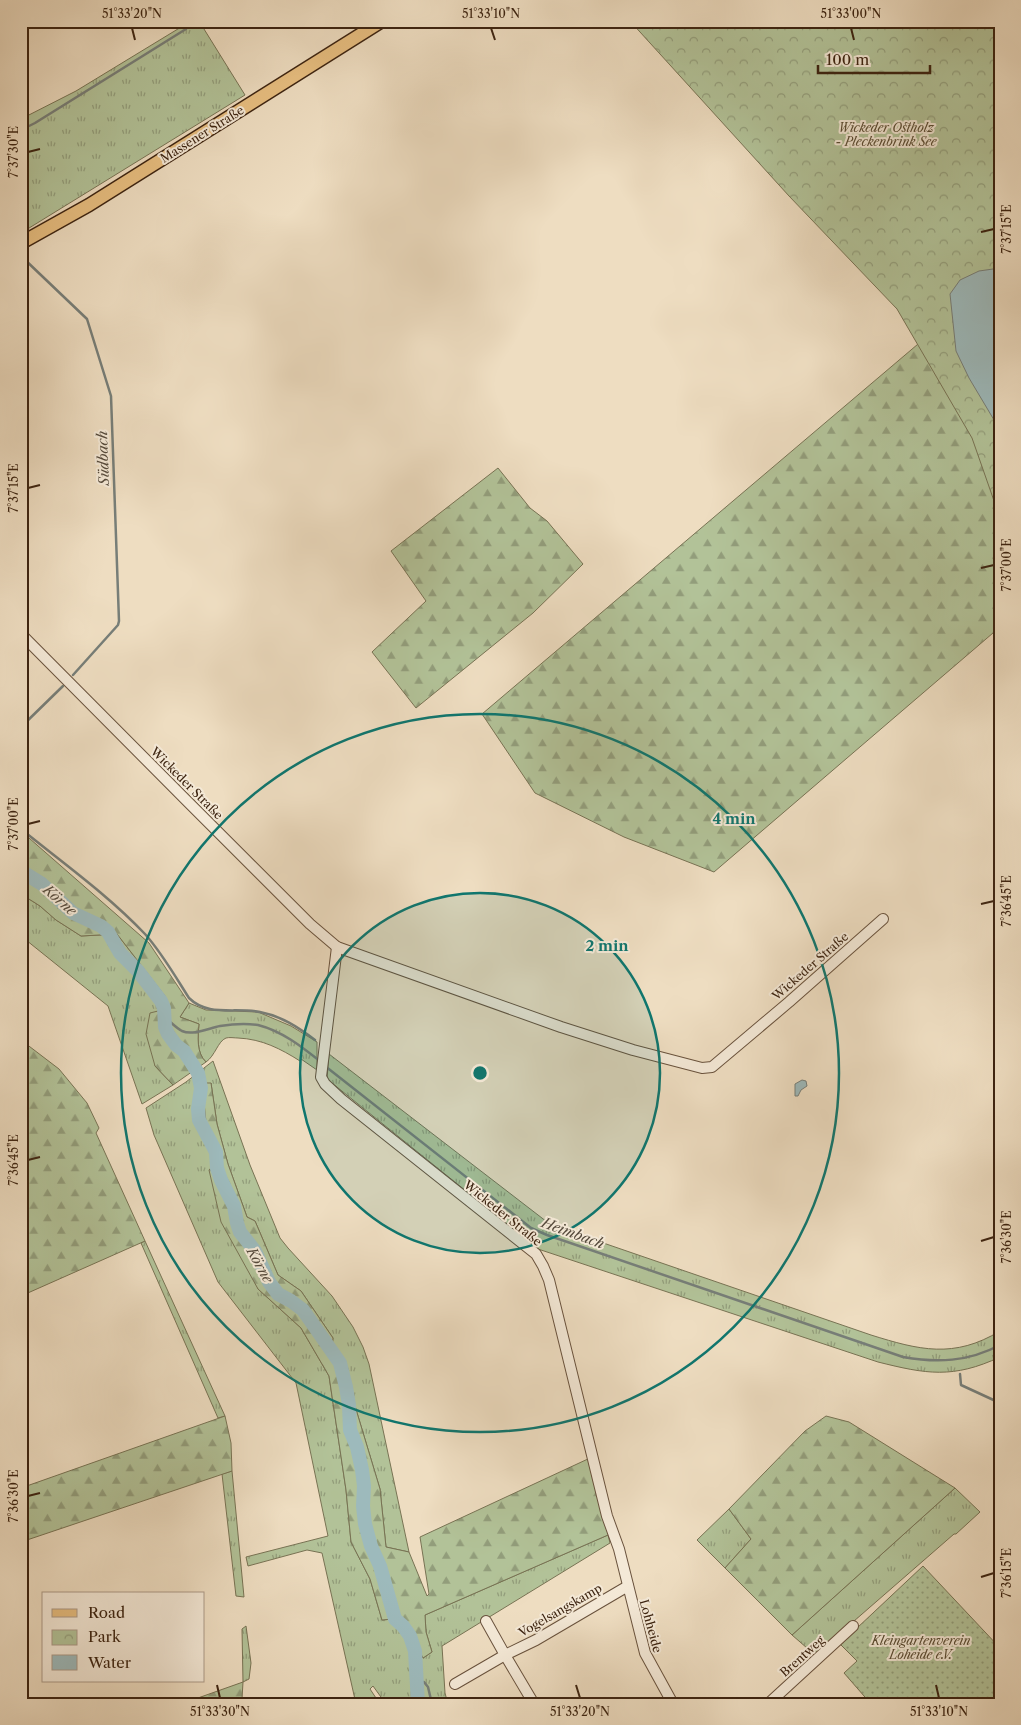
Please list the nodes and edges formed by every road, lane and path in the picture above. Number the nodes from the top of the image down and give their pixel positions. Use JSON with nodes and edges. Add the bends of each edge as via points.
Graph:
{"nodes":[{"id":1,"x":382,"y":21,"type":"edge"},
{"id":2,"x":21,"y":243,"type":"edge"},
{"id":3,"x":21,"y":634,"type":"edge"},
{"id":4,"x":883,"y":919,"type":"dead end"},
{"id":5,"x":336,"y":947,"type":"junction"},
{"id":6,"x":619,"y":1550,"type":"joint"},
{"id":7,"x":628,"y":1586,"type":"junction"},
{"id":8,"x":486,"y":1621,"type":"dead end"},
{"id":9,"x":853,"y":1626,"type":"dead end"},
{"id":10,"x":504,"y":1655,"type":"junction"},
{"id":11,"x":455,"y":1684,"type":"dead end"},
{"id":12,"x":534,"y":1704,"type":"edge"},
{"id":13,"x":673,"y":1704,"type":"edge"},
{"id":14,"x":768,"y":1704,"type":"edge"}],
"edges":[{"from":1,"to":2,"type":"main road","name":"Massener Straße","via":[[89,205]]},
{"from":3,"to":5,"type":"street","name":"Wickeder Straße"},
{"from":4,"to":5,"type":"street","name":"Wickeder Straße","via":[[712,1067],[702,1068],[561,1027]]},
{"from":5,"to":6,"type":"street","name":"Wickeder Straße","via":[[321,1077],[340,1099],[536,1254],[548,1280],[607,1516]]},
{"from":6,"to":7,"type":"street","name":"Lohheide"},
{"from":7,"to":10,"type":"street","name":"Vogelsangskamp"},
{"from":7,"to":13,"type":"street","name":"Lohheide","via":[[644,1653]]},
{"from":8,"to":10,"type":"street"},
{"from":9,"to":14,"type":"street","name":"Brentweg"},
{"from":10,"to":11,"type":"street","name":"Vogelsangskamp"},
{"from":10,"to":12,"type":"street"}]}
